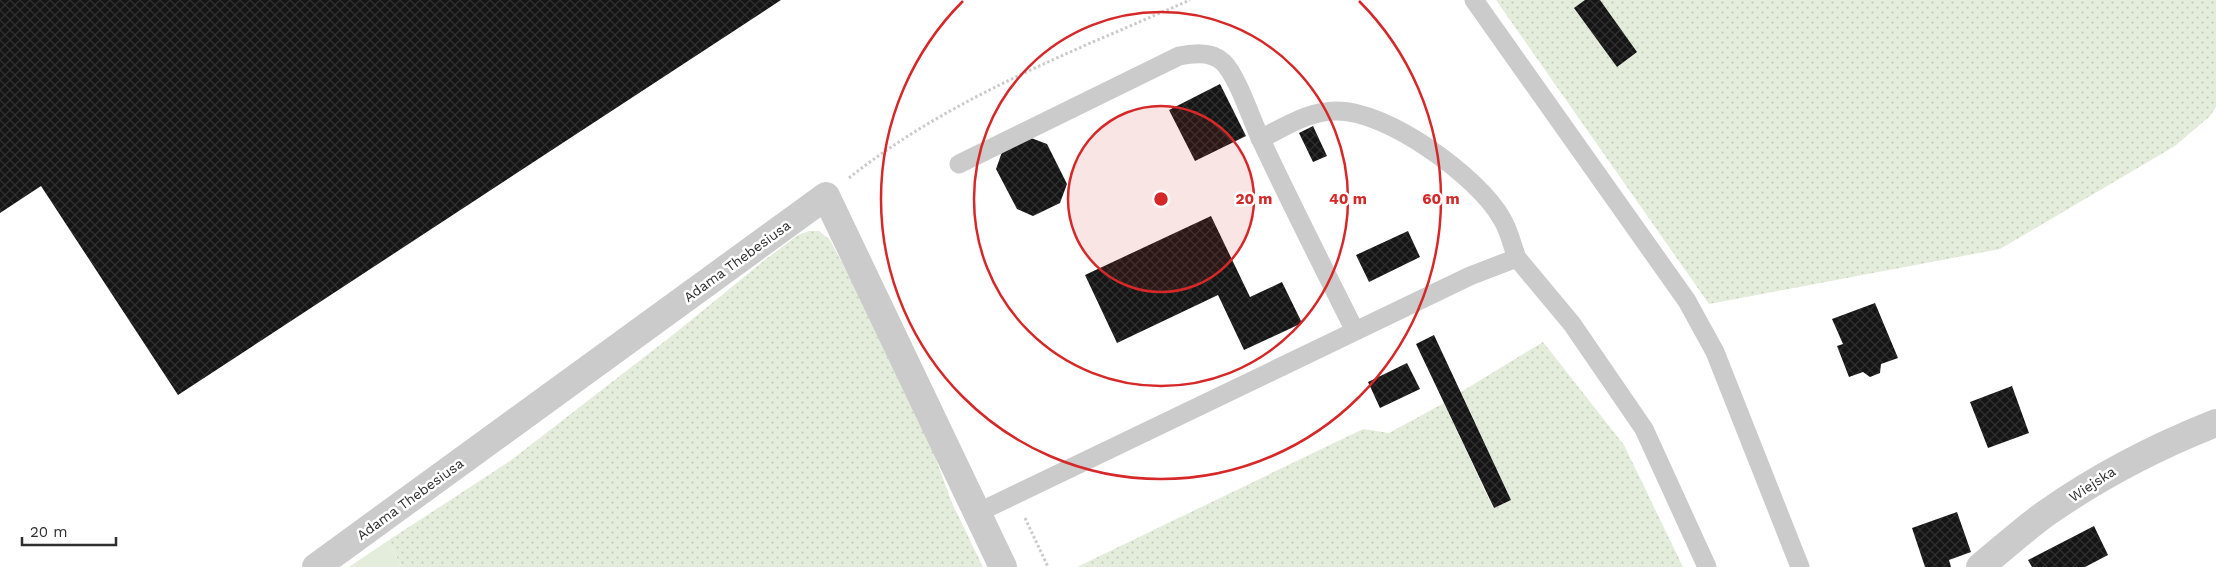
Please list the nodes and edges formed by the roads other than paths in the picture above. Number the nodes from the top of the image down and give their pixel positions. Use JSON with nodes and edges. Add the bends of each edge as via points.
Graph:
{"nodes":[{"id":1,"x":1474,"y":0,"type":"edge"},
{"id":2,"x":1260,"y":139,"type":"junction"},
{"id":3,"x":958,"y":164,"type":"dead end"},
{"id":4,"x":1517,"y":258,"type":"junction"},
{"id":5,"x":1354,"y":331,"type":"junction"},
{"id":6,"x":2216,"y":423,"type":"edge"},
{"id":7,"x":977,"y":513,"type":"junction"},
{"id":8,"x":316,"y":567,"type":"edge"},
{"id":9,"x":1003,"y":567,"type":"edge"},
{"id":10,"x":1707,"y":567,"type":"edge"},
{"id":11,"x":1800,"y":567,"type":"edge"},
{"id":12,"x":1980,"y":567,"type":"edge"}],
"edges":[{"from":1,"to":11,"type":"lane","via":[[1687,301],[1715,352]]},
{"from":2,"to":3,"type":"lane","via":[[1230,70],[1222,60],[1194,53],[1179,56]]},
{"from":2,"to":4,"type":"lane","via":[[1313,114],[1339,111],[1375,120],[1427,145],[1480,192],[1502,218]]},
{"from":2,"to":5,"type":"lane"},
{"from":4,"to":5,"type":"lane","via":[[1470,276]]},
{"from":4,"to":10,"type":"lane","via":[[1572,324],[1644,430]]},
{"from":5,"to":7,"type":"lane"},
{"from":6,"to":12,"type":"street","name":"Wiejska","via":[[2163,444],[2120,466],[2044,515]]},
{"from":7,"to":8,"type":"street","name":"Adama Thebesiusa","via":[[826,196]]},
{"from":7,"to":9,"type":"street"}]}
